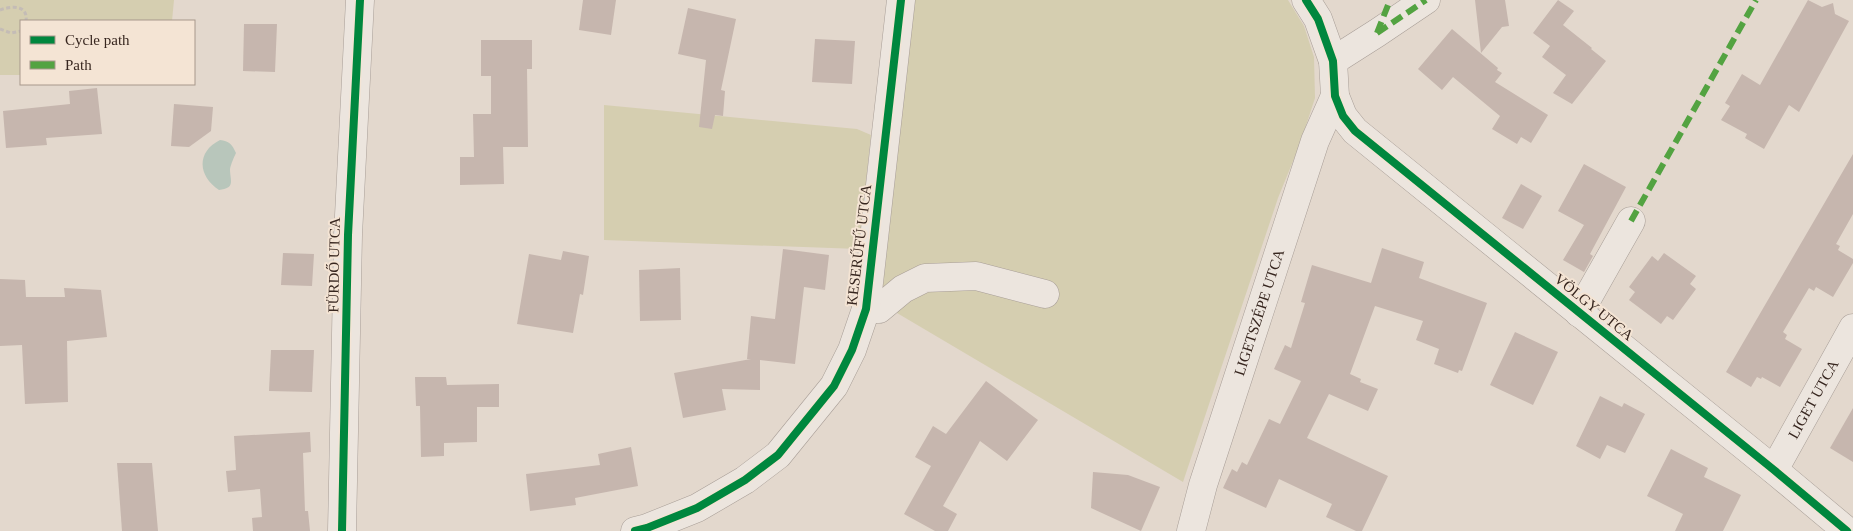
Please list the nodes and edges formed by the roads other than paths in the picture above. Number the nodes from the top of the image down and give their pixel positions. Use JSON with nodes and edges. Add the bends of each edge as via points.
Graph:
{"nodes":[{"id":1,"x":360,"y":0,"type":"edge"},
{"id":2,"x":901,"y":0,"type":"edge"},
{"id":3,"x":1306,"y":0,"type":"edge"},
{"id":4,"x":1390,"y":0,"type":"edge"},
{"id":5,"x":1426,"y":0,"type":"edge"},
{"id":6,"x":1377,"y":34,"type":"junction"},
{"id":7,"x":1333,"y":61,"type":"junction"},
{"id":8,"x":1335,"y":96,"type":"junction"},
{"id":9,"x":1631,"y":221,"type":"dead end"},
{"id":10,"x":1045,"y":294,"type":"dead end"},
{"id":11,"x":866,"y":309,"type":"junction"},
{"id":12,"x":1580,"y":313,"type":"junction"},
{"id":13,"x":1853,"y":328,"type":"edge"},
{"id":14,"x":1774,"y":470,"type":"junction"},
{"id":15,"x":342,"y":531,"type":"edge"},
{"id":16,"x":635,"y":531,"type":"edge"},
{"id":17,"x":1191,"y":531,"type":"edge"},
{"id":18,"x":1847,"y":531,"type":"edge"}],
"edges":[{"from":1,"to":15,"type":"street","name":"FÜRDŐ UTCA","via":[[348,235]]},
{"from":2,"to":11,"type":"street","name":"KESERŰFŰ UTCA"},
{"from":3,"to":7,"type":"street","via":[[1318,18]]},
{"from":4,"to":6,"type":"street"},
{"from":5,"to":6,"type":"street"},
{"from":6,"to":7,"type":"street"},
{"from":7,"to":8,"type":"street"},
{"from":8,"to":12,"type":"street","name":"VÖLGY UTCA","via":[[1343,116],[1355,131]]},
{"from":8,"to":17,"type":"street","name":"LIGETSZÉPE UTCA","via":[[1315,141],[1203,485]]},
{"from":9,"to":12,"type":"street"},
{"from":10,"to":11,"type":"street","via":[[976,276],[925,278],[903,289],[879,309]]},
{"from":11,"to":16,"type":"street","name":"KESERŰFŰ UTCA","via":[[852,350],[834,386],[778,455],[745,480],[697,508]]},
{"from":12,"to":14,"type":"street","name":"VÖLGY UTCA"},
{"from":13,"to":14,"type":"street","name":"LIGET UTCA"},
{"from":14,"to":18,"type":"street","name":"VÖLGY UTCA"}]}
